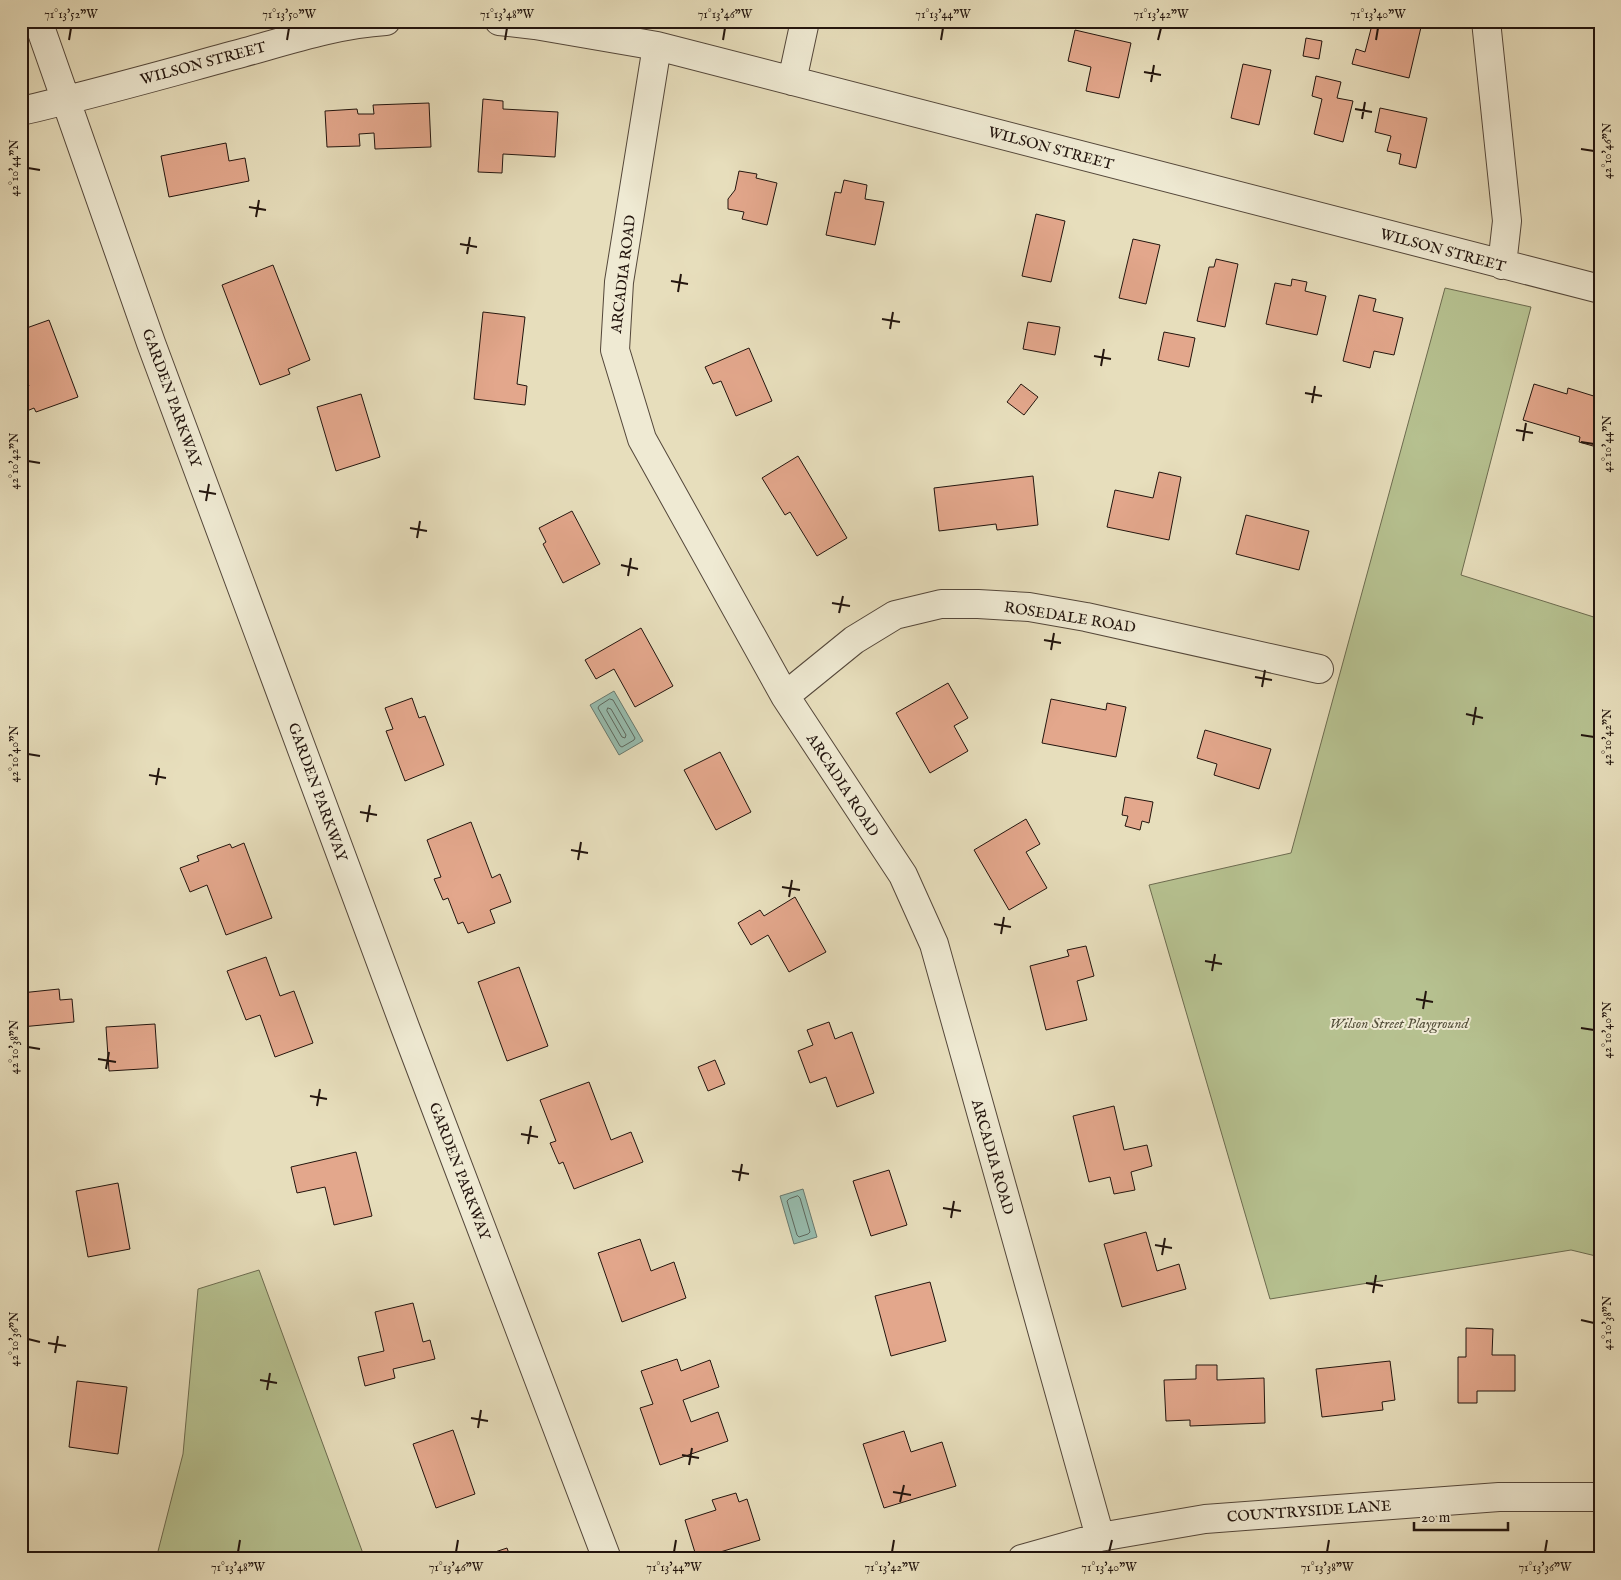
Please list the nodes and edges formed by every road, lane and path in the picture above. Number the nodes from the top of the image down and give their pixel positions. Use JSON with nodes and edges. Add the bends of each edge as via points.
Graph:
{"nodes":[{"id":1,"x":38,"y":21,"type":"edge"},
{"id":2,"x":386,"y":21,"type":"edge"},
{"id":3,"x":499,"y":21,"type":"edge"},
{"id":4,"x":805,"y":21,"type":"edge"},
{"id":5,"x":1486,"y":21,"type":"edge"},
{"id":6,"x":657,"y":46,"type":"junction"},
{"id":7,"x":792,"y":81,"type":"junction"},
{"id":8,"x":67,"y":100,"type":"junction"},
{"id":9,"x":21,"y":111,"type":"edge"},
{"id":10,"x":1502,"y":265,"type":"junction"},
{"id":11,"x":1600,"y":289,"type":"edge"},
{"id":12,"x":1318,"y":669,"type":"dead end"},
{"id":13,"x":785,"y":696,"type":"junction"},
{"id":14,"x":1600,"y":1497,"type":"edge"},
{"id":15,"x":1100,"y":1537,"type":"junction"},
{"id":16,"x":607,"y":1559,"type":"edge"},
{"id":17,"x":1022,"y":1559,"type":"edge"}],
"edges":[{"from":1,"to":8,"type":"street","name":"GARDEN PARKWAY"},
{"from":2,"to":8,"type":"street","name":"WILSON STREET","via":[[314,33]]},
{"from":3,"to":6,"type":"street","name":"WILSON STREET"},
{"from":4,"to":7,"type":"street"},
{"from":5,"to":10,"type":"street","via":[[1507,221]]},
{"from":6,"to":7,"type":"street","name":"WILSON STREET"},
{"from":6,"to":13,"type":"street","name":"ARCADIA ROAD","via":[[619,282],[615,350],[642,439]]},
{"from":7,"to":10,"type":"street","name":"WILSON STREET"},
{"from":8,"to":9,"type":"street","name":"WILSON STREET"},
{"from":8,"to":16,"type":"street","name":"GARDEN PARKWAY","via":[[154,352]]},
{"from":10,"to":11,"type":"street","name":"WILSON STREET"},
{"from":12,"to":13,"type":"street","name":"ROSEDALE ROAD","via":[[1086,616],[1029,607],[941,604],[887,620],[854,640]]},
{"from":13,"to":15,"type":"street","name":"ARCADIA ROAD","via":[[903,875],[934,944]]},
{"from":14,"to":15,"type":"street","name":"COUNTRYSIDE LANE","via":[[1499,1497],[1205,1519]]},
{"from":15,"to":17,"type":"street","name":"COUNTRYSIDE LANE"}]}
